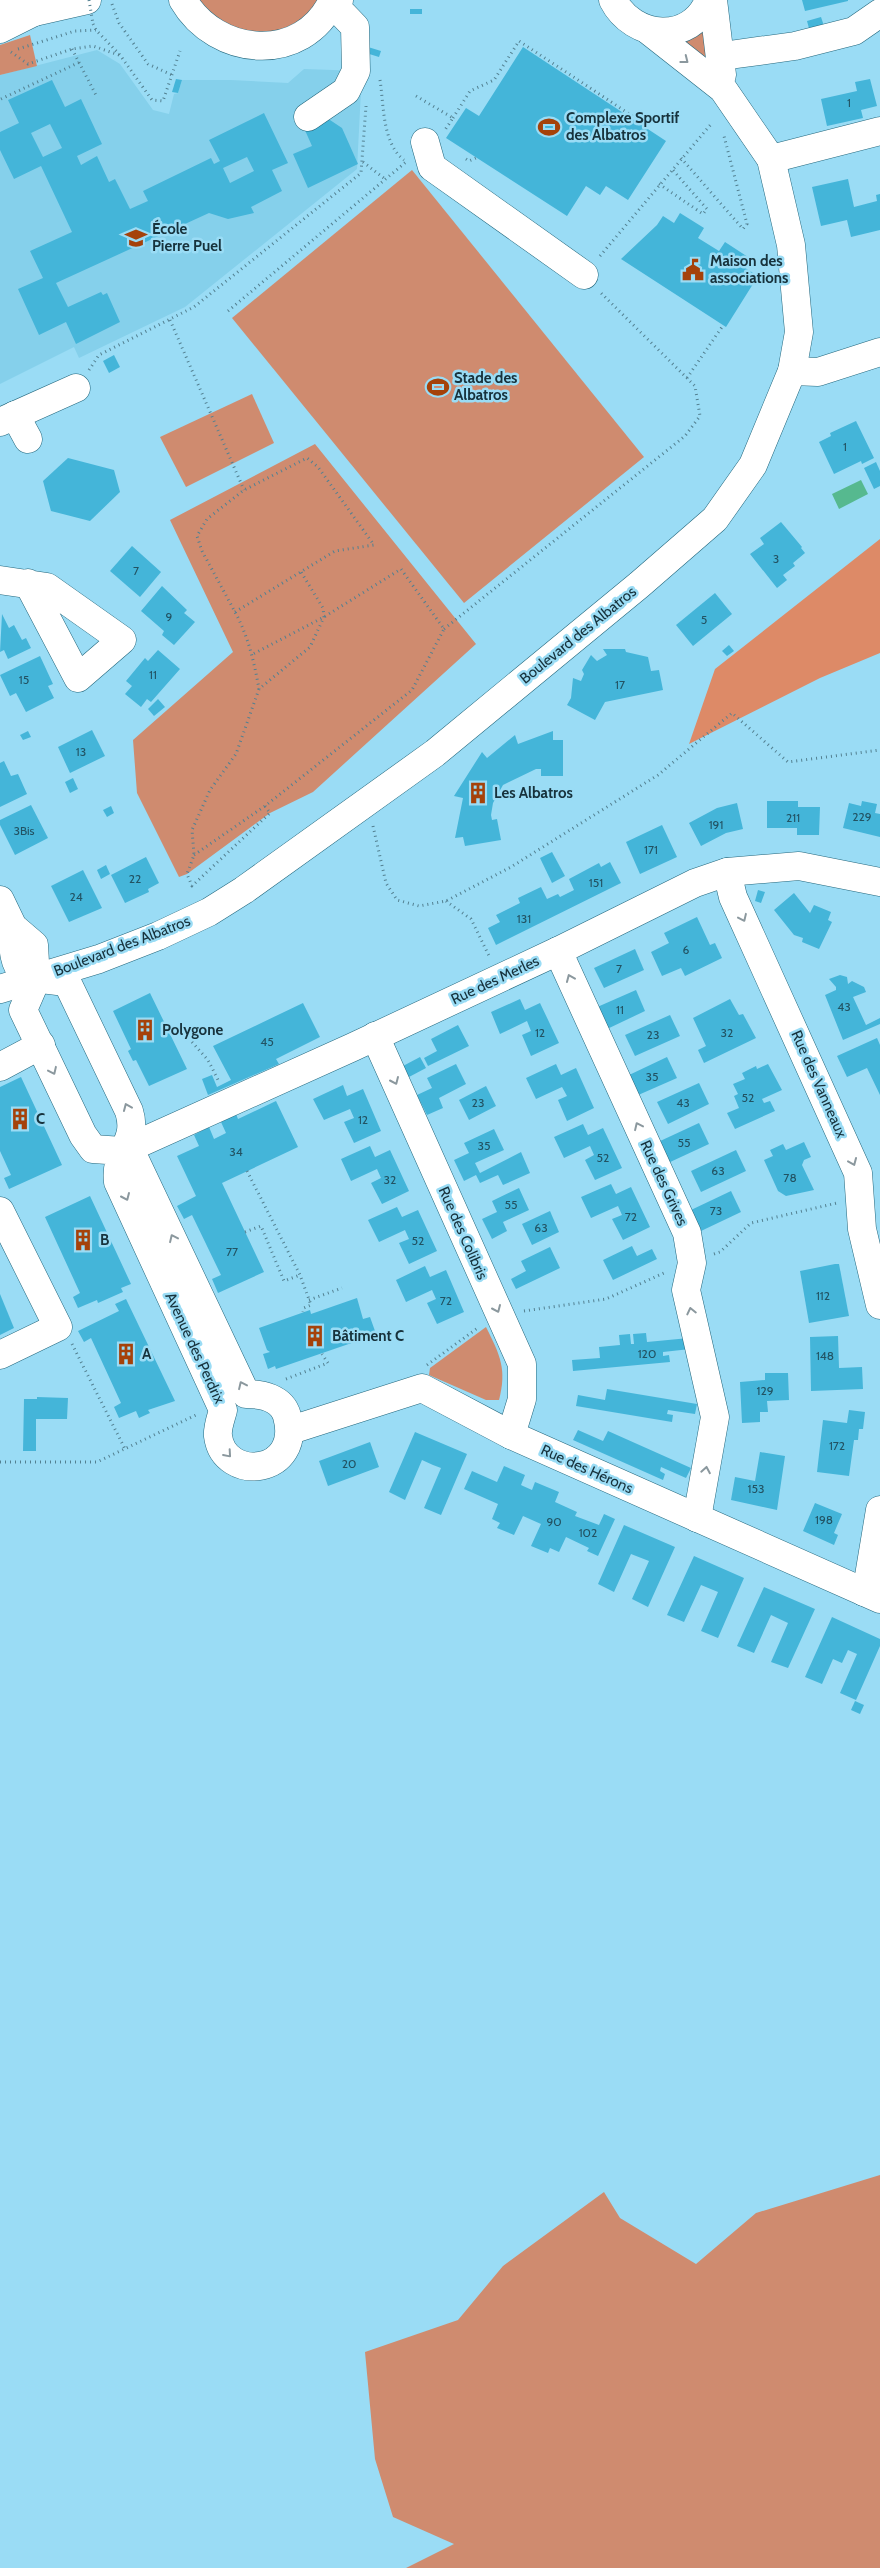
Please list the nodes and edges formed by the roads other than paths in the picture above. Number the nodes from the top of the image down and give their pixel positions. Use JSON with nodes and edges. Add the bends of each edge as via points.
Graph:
{"nodes":[{"id":1,"x":183,"y":0,"type":"edge"},
{"id":2,"x":589,"y":0,"type":"edge"},
{"id":3,"x":709,"y":0,"type":"edge"},
{"id":4,"x":712,"y":0,"type":"edge"},
{"id":5,"x":335,"y":1,"type":"edge"},
{"id":6,"x":615,"y":5,"type":"edge"},
{"id":7,"x":90,"y":8,"type":"edge"},
{"id":8,"x":34,"y":12,"type":"junction"},
{"id":9,"x":880,"y":13,"type":"edge"},
{"id":10,"x":0,"y":14,"type":"edge"},
{"id":11,"x":0,"y":29,"type":"edge"},
{"id":12,"x":648,"y":30,"type":"junction"},
{"id":13,"x":722,"y":56,"type":"junction"},
{"id":14,"x":723,"y":89,"type":"junction"},
{"id":15,"x":308,"y":117,"type":"dead end"},
{"id":16,"x":880,"y":131,"type":"edge"},
{"id":17,"x":425,"y":142,"type":"dead end"},
{"id":18,"x":771,"y":159,"type":"junction"},
{"id":19,"x":584,"y":276,"type":"road end"},
{"id":20,"x":880,"y":352,"type":"edge"},
{"id":21,"x":792,"y":371,"type":"junction"},
{"id":22,"x":76,"y":388,"type":"road end"},
{"id":23,"x":7,"y":418,"type":"edge"},
{"id":24,"x":28,"y":439,"type":"dead end"},
{"id":25,"x":0,"y":580,"type":"edge"},
{"id":26,"x":28,"y":583,"type":"dead end"},
{"id":27,"x":727,"y":872,"type":"junction"},
{"id":28,"x":880,"y":882,"type":"edge"},
{"id":29,"x":0,"y":900,"type":"edge"},
{"id":30,"x":558,"y":951,"type":"junction"},
{"id":31,"x":36,"y":980,"type":"junction"},
{"id":32,"x":0,"y":989,"type":"edge"},
{"id":33,"x":375,"y":1036,"type":"junction"},
{"id":34,"x":41,"y":1044,"type":"junction"},
{"id":35,"x":0,"y":1067,"type":"edge"},
{"id":36,"x":122,"y":1151,"type":"junction"},
{"id":37,"x":0,"y":1211,"type":"edge"},
{"id":38,"x":880,"y":1305,"type":"edge"},
{"id":39,"x":0,"y":1355,"type":"edge"},
{"id":40,"x":291,"y":1430,"type":"junction"},
{"id":41,"x":511,"y":1435,"type":"junction"},
{"id":42,"x":880,"y":1510,"type":"edge"},
{"id":43,"x":697,"y":1518,"type":"junction"},
{"id":44,"x":872,"y":1596,"type":"edge"}],
"edges":[{"from":1,"to":5,"type":"street","via":[[201,24],[215,34],[246,46],[280,43],[303,33]]},
{"from":2,"to":6,"type":"street"},
{"from":3,"to":12,"type":"street","via":[[688,24],[675,30]]},
{"from":4,"to":13,"type":"street"},
{"from":5,"to":15,"type":"street","via":[[355,27],[356,71],[346,91]]},
{"from":6,"to":12,"type":"street","name":"Boulevard des Albatros","via":[[636,26]]},
{"from":7,"to":8,"type":"street"},
{"from":8,"to":10,"type":"street"},
{"from":8,"to":11,"type":"street"},
{"from":9,"to":13,"type":"street","via":[[854,31],[795,46]]},
{"from":12,"to":14,"type":"street","name":"Boulevard des Albatros","one_way":true},
{"from":13,"to":14,"type":"street"},
{"from":14,"to":18,"type":"street","name":"Boulevard des Albatros"},
{"from":16,"to":18,"type":"street"},
{"from":17,"to":19,"type":"street","via":[[432,167]]},
{"from":18,"to":21,"type":"street","name":"Boulevard des Albatros","via":[[791,245],[799,332]]},
{"from":20,"to":21,"type":"street","via":[[818,372]]},
{"from":21,"to":31,"type":"street","name":"Boulevard des Albatros","via":[[753,465],[715,519],[434,753],[209,912],[158,936]]},
{"from":22,"to":23,"type":"street"},
{"from":23,"to":24,"type":"street"},
{"from":25,"to":26,"type":"street"},
{"from":27,"to":28,"type":"street","name":"Rue des Merles","via":[[799,866]]},
{"from":27,"to":30,"type":"street","name":"Rue des Merles","via":[[695,883]]},
{"from":27,"to":38,"type":"street","name":"Rue des Vanneaux","one_way":true,"via":[[733,897],[858,1173],[862,1229]]},
{"from":29,"to":31,"type":"street","via":[[13,927],[12,954],[22,972]]},
{"from":30,"to":33,"type":"street","name":"Rue des Merles"},
{"from":43,"to":30,"type":"street","name":"Rue des Grives","one_way":true,"via":[[715,1418],[686,1290],[692,1263],[687,1233]]},
{"from":31,"to":32,"type":"street"},
{"from":31,"to":34,"type":"street","via":[[23,1010]]},
{"from":36,"to":31,"type":"street","name":"Avenue des Perdrix","one_way":true,"via":[[132,1136],[133,1124],[101,1049],[67,982]]},
{"from":33,"to":36,"type":"street","name":"Rue des Merles","via":[[254,1094]]},
{"from":33,"to":41,"type":"street","name":"Rue des Colibris","one_way":true,"via":[[522,1364],[522,1399]]},
{"from":34,"to":35,"type":"street"},
{"from":34,"to":36,"type":"street","one_way":true,"via":[[93,1150]]},
{"from":40,"to":36,"type":"street","name":"Avenue des Perdrix","one_way":true,"via":[[286,1412],[276,1400],[260,1394],[246,1394],[135,1160]]},
{"from":36,"to":40,"type":"street","name":"Avenue des Perdrix","one_way":true,"via":[[116,1168],[118,1182],[223,1410],[217,1434],[219,1444],[233,1461],[254,1467],[266,1465],[278,1459],[287,1447]]},
{"from":37,"to":39,"type":"street","via":[[58,1327]]},
{"from":40,"to":41,"type":"street","name":"Rue des Hérons","via":[[422,1388]]},
{"from":41,"to":43,"type":"street","name":"Rue des Hérons"},
{"from":42,"to":44,"type":"street","via":[[868,1582]]},
{"from":43,"to":44,"type":"street","name":"Rue des Hérons"}]}
